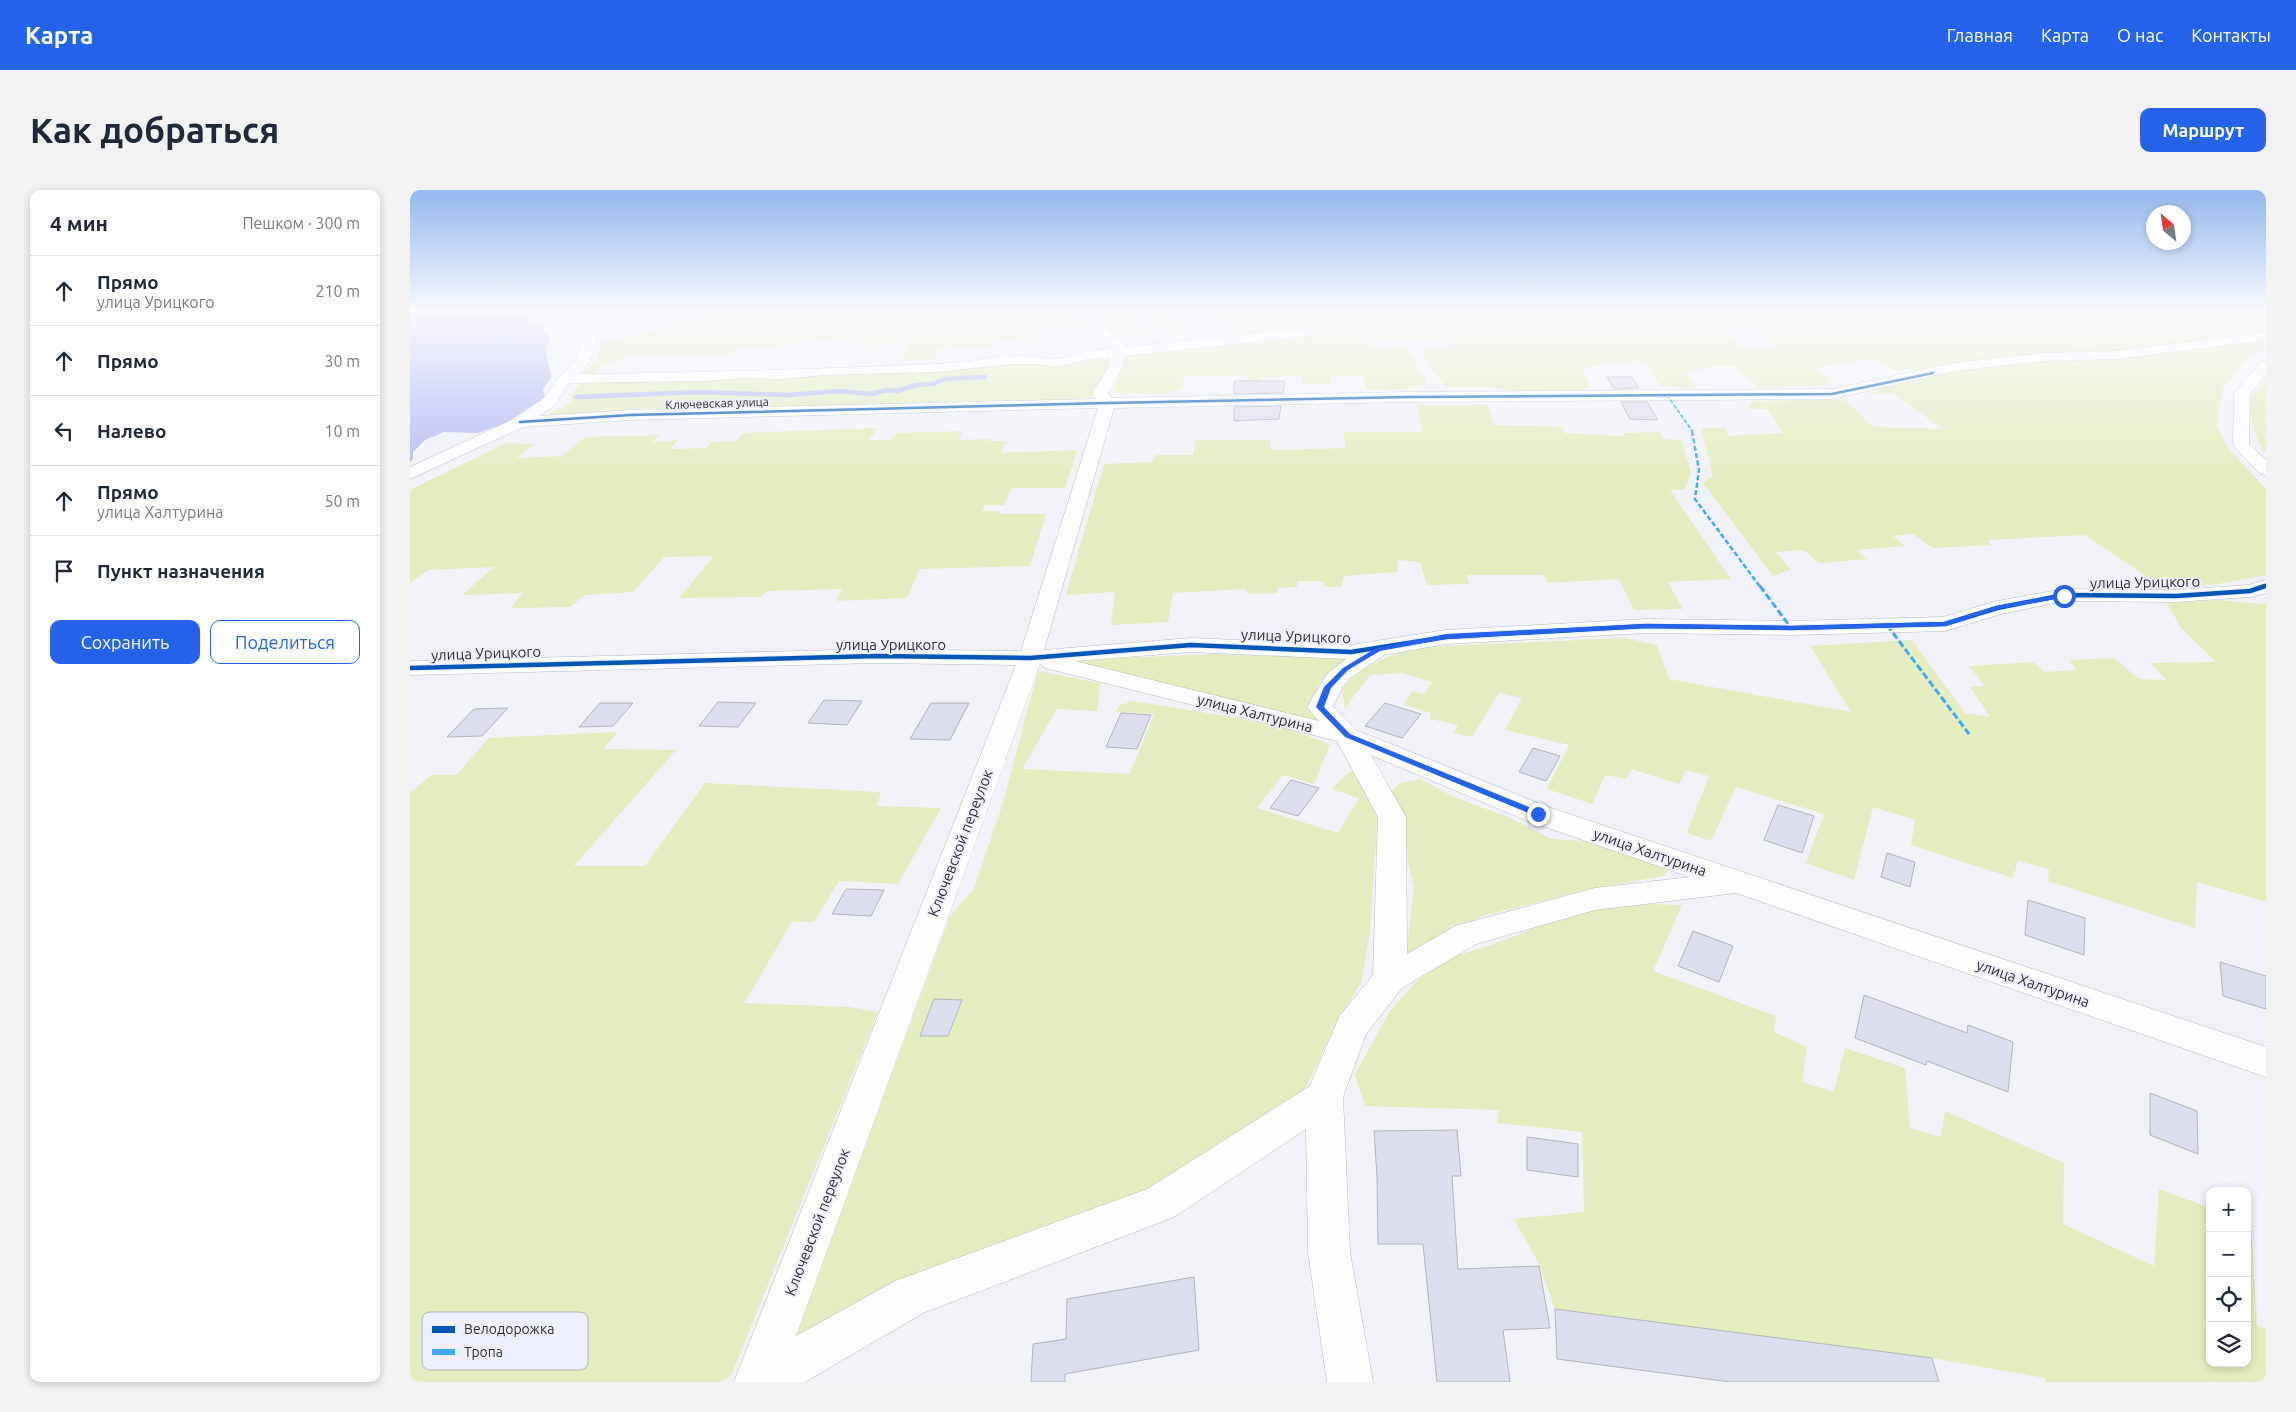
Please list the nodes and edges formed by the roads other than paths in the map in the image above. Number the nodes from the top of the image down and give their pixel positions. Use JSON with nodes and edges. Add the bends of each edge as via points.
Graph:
{"nodes":[{"id":1,"x":2266,"y":365,"type":"edge"},
{"id":2,"x":579,"y":366,"type":"edge"},
{"id":3,"x":960,"y":366,"type":"edge"},
{"id":4,"x":1116,"y":366,"type":"edge"},
{"id":5,"x":1966,"y":366,"type":"edge"},
{"id":6,"x":565,"y":379,"type":"junction"},
{"id":7,"x":1107,"y":403,"type":"junction"},
{"id":8,"x":520,"y":422,"type":"junction"},
{"id":9,"x":2266,"y":470,"type":"edge"},
{"id":10,"x":410,"y":474,"type":"edge"},
{"id":11,"x":2266,"y":586,"type":"edge"},
{"id":12,"x":1378,"y":650,"type":"junction"},
{"id":13,"x":1030,"y":658,"type":"junction"},
{"id":14,"x":410,"y":668,"type":"edge"},
{"id":15,"x":1347,"y":736,"type":"junction"},
{"id":16,"x":1741,"y":882,"type":"junction"},
{"id":17,"x":1390,"y":979,"type":"junction"},
{"id":18,"x":2266,"y":1062,"type":"edge"},
{"id":19,"x":1324,"y":1097,"type":"junction"},
{"id":20,"x":759,"y":1382,"type":"edge"},
{"id":21,"x":1350,"y":1382,"type":"edge"}],
"edges":[{"from":1,"to":9,"type":"street","via":[[2242,394],[2242,445]]},
{"from":2,"to":6,"type":"street"},
{"from":3,"to":6,"type":"street","name":"Ключевская улица","via":[[782,375]]},
{"from":4,"to":7,"type":"street","name":"Ключевской переулок","via":[[1100,393]]},
{"from":5,"to":7,"type":"street","name":"Ключевская улица","via":[[1832,394]]},
{"from":6,"to":8,"type":"street","via":[[549,402]]},
{"from":7,"to":8,"type":"street","name":"Ключевская улица","via":[[630,415]]},
{"from":7,"to":13,"type":"street","name":"Ключевской переулок"},
{"from":8,"to":10,"type":"street"},
{"from":11,"to":12,"type":"street","name":"улица Урицкого","via":[[2250,591],[2176,596],[2064,596],[1997,608],[1945,624],[1791,628],[1646,626],[1446,636]]},
{"from":12,"to":13,"type":"street","name":"улица Урицкого","via":[[1351,652],[1191,645]]},
{"from":12,"to":15,"type":"street","via":[[1345,669],[1328,687],[1320,707]]},
{"from":13,"to":14,"type":"street","name":"улица Урицкого","via":[[876,656]]},
{"from":13,"to":15,"type":"street","name":"улица Халтурина"},
{"from":13,"to":20,"type":"street","name":"Ключевской переулок"},
{"from":15,"to":16,"type":"street","name":"улица Халтурина","via":[[1538,814]]},
{"from":15,"to":17,"type":"street","via":[[1392,817]]},
{"from":16,"to":17,"type":"street","via":[[1595,899],[1466,935]]},
{"from":16,"to":18,"type":"street","name":"улица Халтурина"},
{"from":17,"to":19,"type":"street","via":[[1351,1027]]},
{"from":19,"to":20,"type":"street","via":[[1160,1204],[910,1296]]},
{"from":19,"to":21,"type":"street","via":[[1329,1252]]}]}
